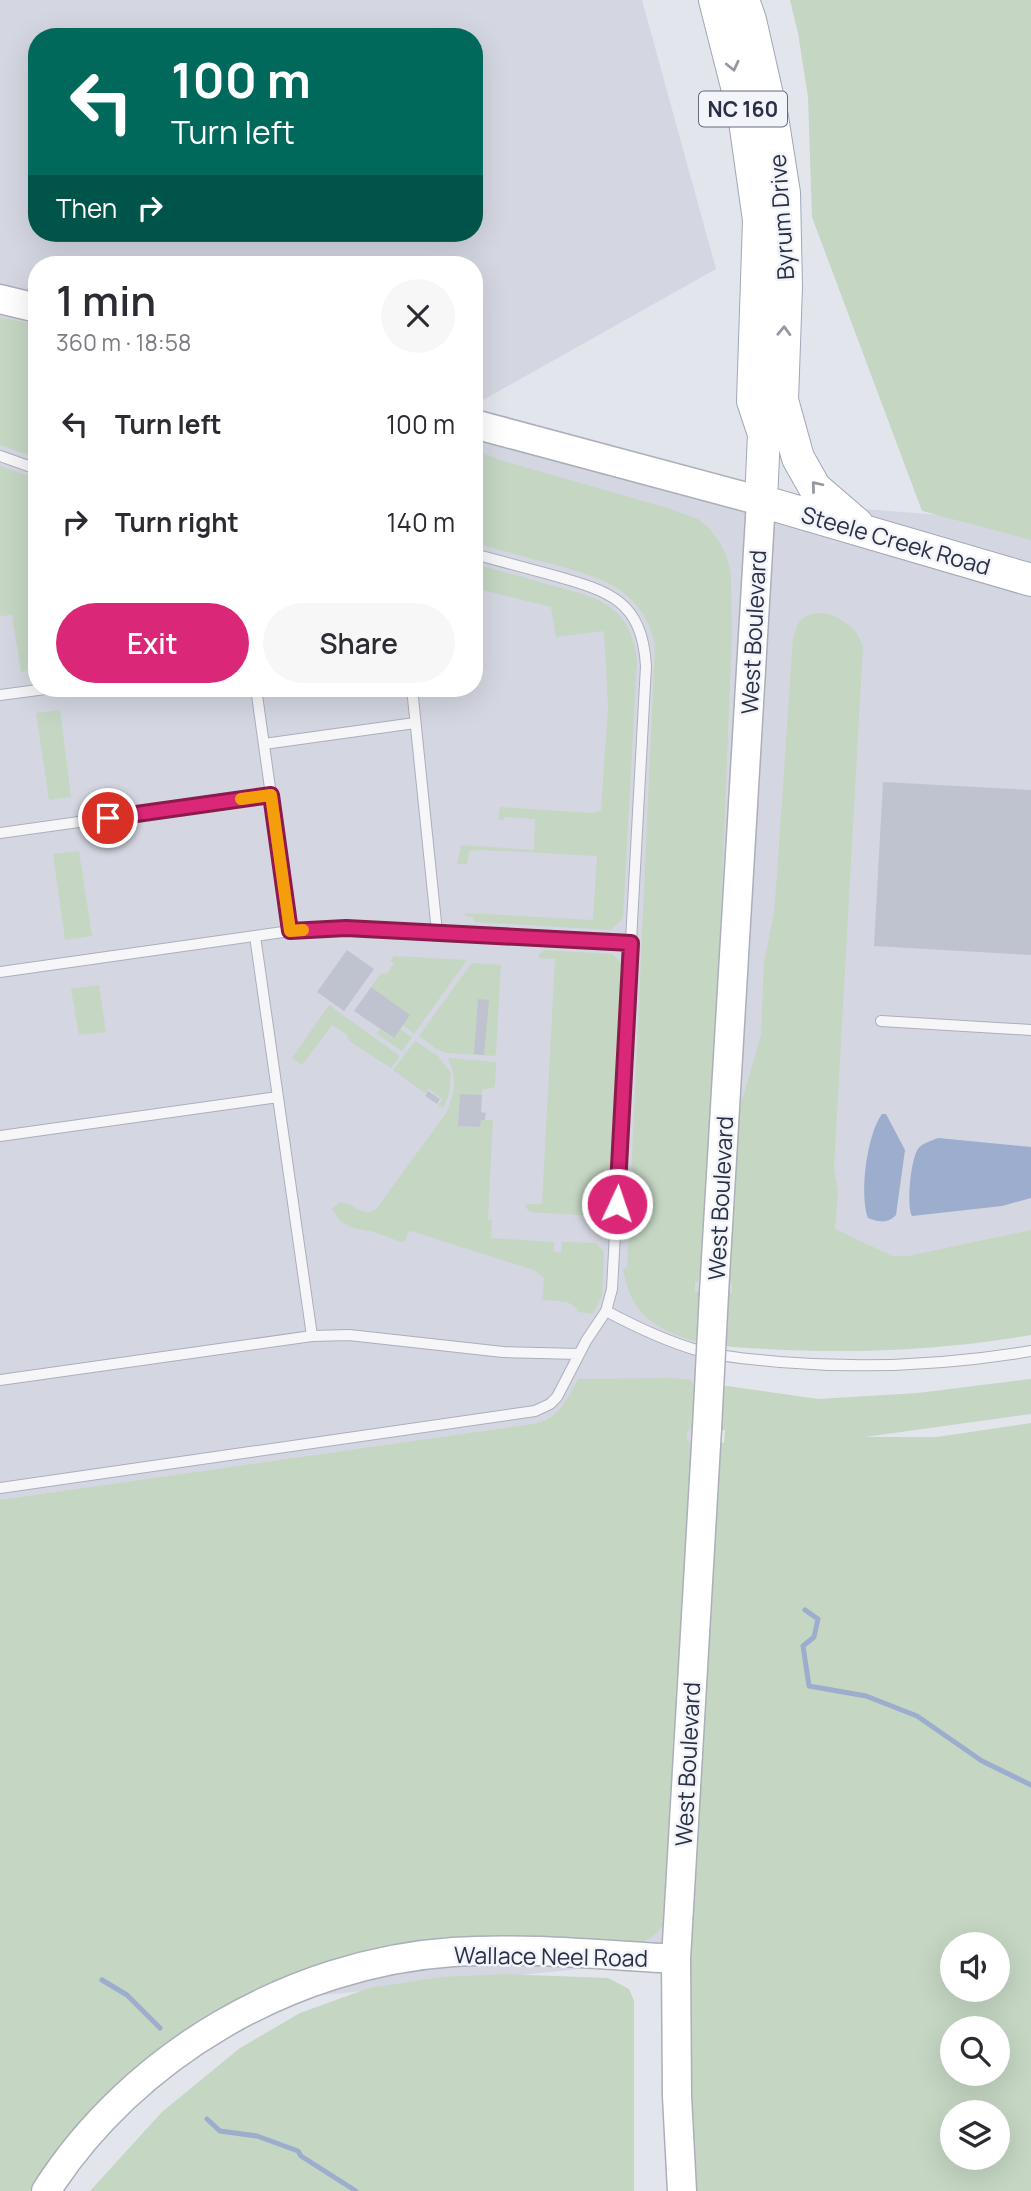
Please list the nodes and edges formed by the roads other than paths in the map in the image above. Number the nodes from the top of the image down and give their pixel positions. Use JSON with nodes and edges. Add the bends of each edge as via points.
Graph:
{"nodes":[{"id":1,"x":715,"y":0,"type":"edge"},
{"id":2,"x":743,"y":0,"type":"edge"},
{"id":3,"x":0,"y":299,"type":"edge"},
{"id":4,"x":28,"y":307,"type":"edge"},
{"id":5,"x":782,"y":400,"type":"junction"},
{"id":6,"x":483,"y":426,"type":"edge"},
{"id":7,"x":764,"y":434,"type":"junction"},
{"id":8,"x":0,"y":456,"type":"edge"},
{"id":9,"x":28,"y":466,"type":"edge"},
{"id":10,"x":761,"y":500,"type":"junction"},
{"id":11,"x":866,"y":531,"type":"junction"},
{"id":12,"x":483,"y":556,"type":"edge"},
{"id":13,"x":1031,"y":580,"type":"edge"},
{"id":14,"x":28,"y":691,"type":"edge"},
{"id":15,"x":0,"y":695,"type":"edge"},
{"id":16,"x":257,"y":697,"type":"edge"},
{"id":17,"x":413,"y":697,"type":"edge"},
{"id":18,"x":415,"y":723,"type":"junction"},
{"id":19,"x":264,"y":744,"type":"junction"},
{"id":20,"x":271,"y":795,"type":"junction"},
{"id":21,"x":0,"y":833,"type":"edge"},
{"id":22,"x":290,"y":931,"type":"junction"},
{"id":23,"x":437,"y":932,"type":"junction"},
{"id":24,"x":256,"y":936,"type":"junction"},
{"id":25,"x":631,"y":943,"type":"junction"},
{"id":26,"x":0,"y":972,"type":"edge"},
{"id":27,"x":881,"y":1021,"type":"dead end"},
{"id":28,"x":1031,"y":1030,"type":"edge"},
{"id":29,"x":278,"y":1097,"type":"junction"},
{"id":30,"x":0,"y":1136,"type":"edge"},
{"id":31,"x":606,"y":1311,"type":"junction"},
{"id":32,"x":312,"y":1336,"type":"junction"},
{"id":33,"x":1031,"y":1351,"type":"edge"},
{"id":34,"x":579,"y":1354,"type":"junction"},
{"id":35,"x":0,"y":1380,"type":"edge"},
{"id":36,"x":0,"y":1489,"type":"edge"},
{"id":37,"x":676,"y":1959,"type":"junction"},
{"id":38,"x":46,"y":2191,"type":"edge"},
{"id":39,"x":682,"y":2191,"type":"edge"}],
"edges":[{"from":1,"to":7,"type":"main road","name":"Byrum Drive","number":"NC 160","one_way":true,"via":[[744,114],[760,220],[753,401]]},
{"from":5,"to":2,"type":"main road","name":"Byrum Drive","number":"NC 160","one_way":true,"via":[[784,193],[772,117]]},
{"from":3,"to":4,"type":"street"},
{"from":5,"to":7,"type":"main road","name":"Byrum Drive","number":"NC 160"},
{"from":11,"to":5,"type":"main road","one_way":true,"via":[[815,488],[792,443]]},
{"from":6,"to":10,"type":"street"},
{"from":7,"to":10,"type":"main road","name":"Byrum Drive","number":"NC 160"},
{"from":8,"to":9,"type":"lane"},
{"from":10,"to":11,"type":"main road","name":"Steele Creek Road"},
{"from":10,"to":37,"type":"street","name":"West Boulevard","bridge":true},
{"from":11,"to":13,"type":"main road","name":"Steele Creek Road"},
{"from":12,"to":25,"type":"lane","via":[[608,593],[637,623],[645,644],[646,666]]},
{"from":14,"to":15,"type":"lane"},
{"from":16,"to":19,"type":"lane"},
{"from":17,"to":18,"type":"lane"},
{"from":18,"to":19,"type":"lane"},
{"from":18,"to":23,"type":"lane"},
{"from":19,"to":20,"type":"lane"},
{"from":20,"to":21,"type":"lane"},
{"from":20,"to":22,"type":"lane"},
{"from":22,"to":23,"type":"lane"},
{"from":22,"to":24,"type":"lane"},
{"from":23,"to":25,"type":"lane"},
{"from":24,"to":26,"type":"lane"},
{"from":24,"to":29,"type":"lane"},
{"from":25,"to":31,"type":"lane","via":[[612,1289]]},
{"from":27,"to":28,"type":"lane"},
{"from":29,"to":30,"type":"lane"},
{"from":29,"to":32,"type":"lane"},
{"from":31,"to":33,"type":"lane","via":[[681,1345],[730,1357],[896,1366]]},
{"from":31,"to":34,"type":"lane"},
{"from":32,"to":34,"type":"lane"},
{"from":32,"to":35,"type":"lane"},
{"from":34,"to":36,"type":"lane","via":[[556,1397],[543,1408],[526,1413]]},
{"from":37,"to":38,"type":"street","name":"Wallace Neel Road","via":[[453,1952],[384,1963],[312,1982],[219,2026],[153,2072],[119,2101]]},
{"from":37,"to":39,"type":"street","name":"West Boulevard"}]}
